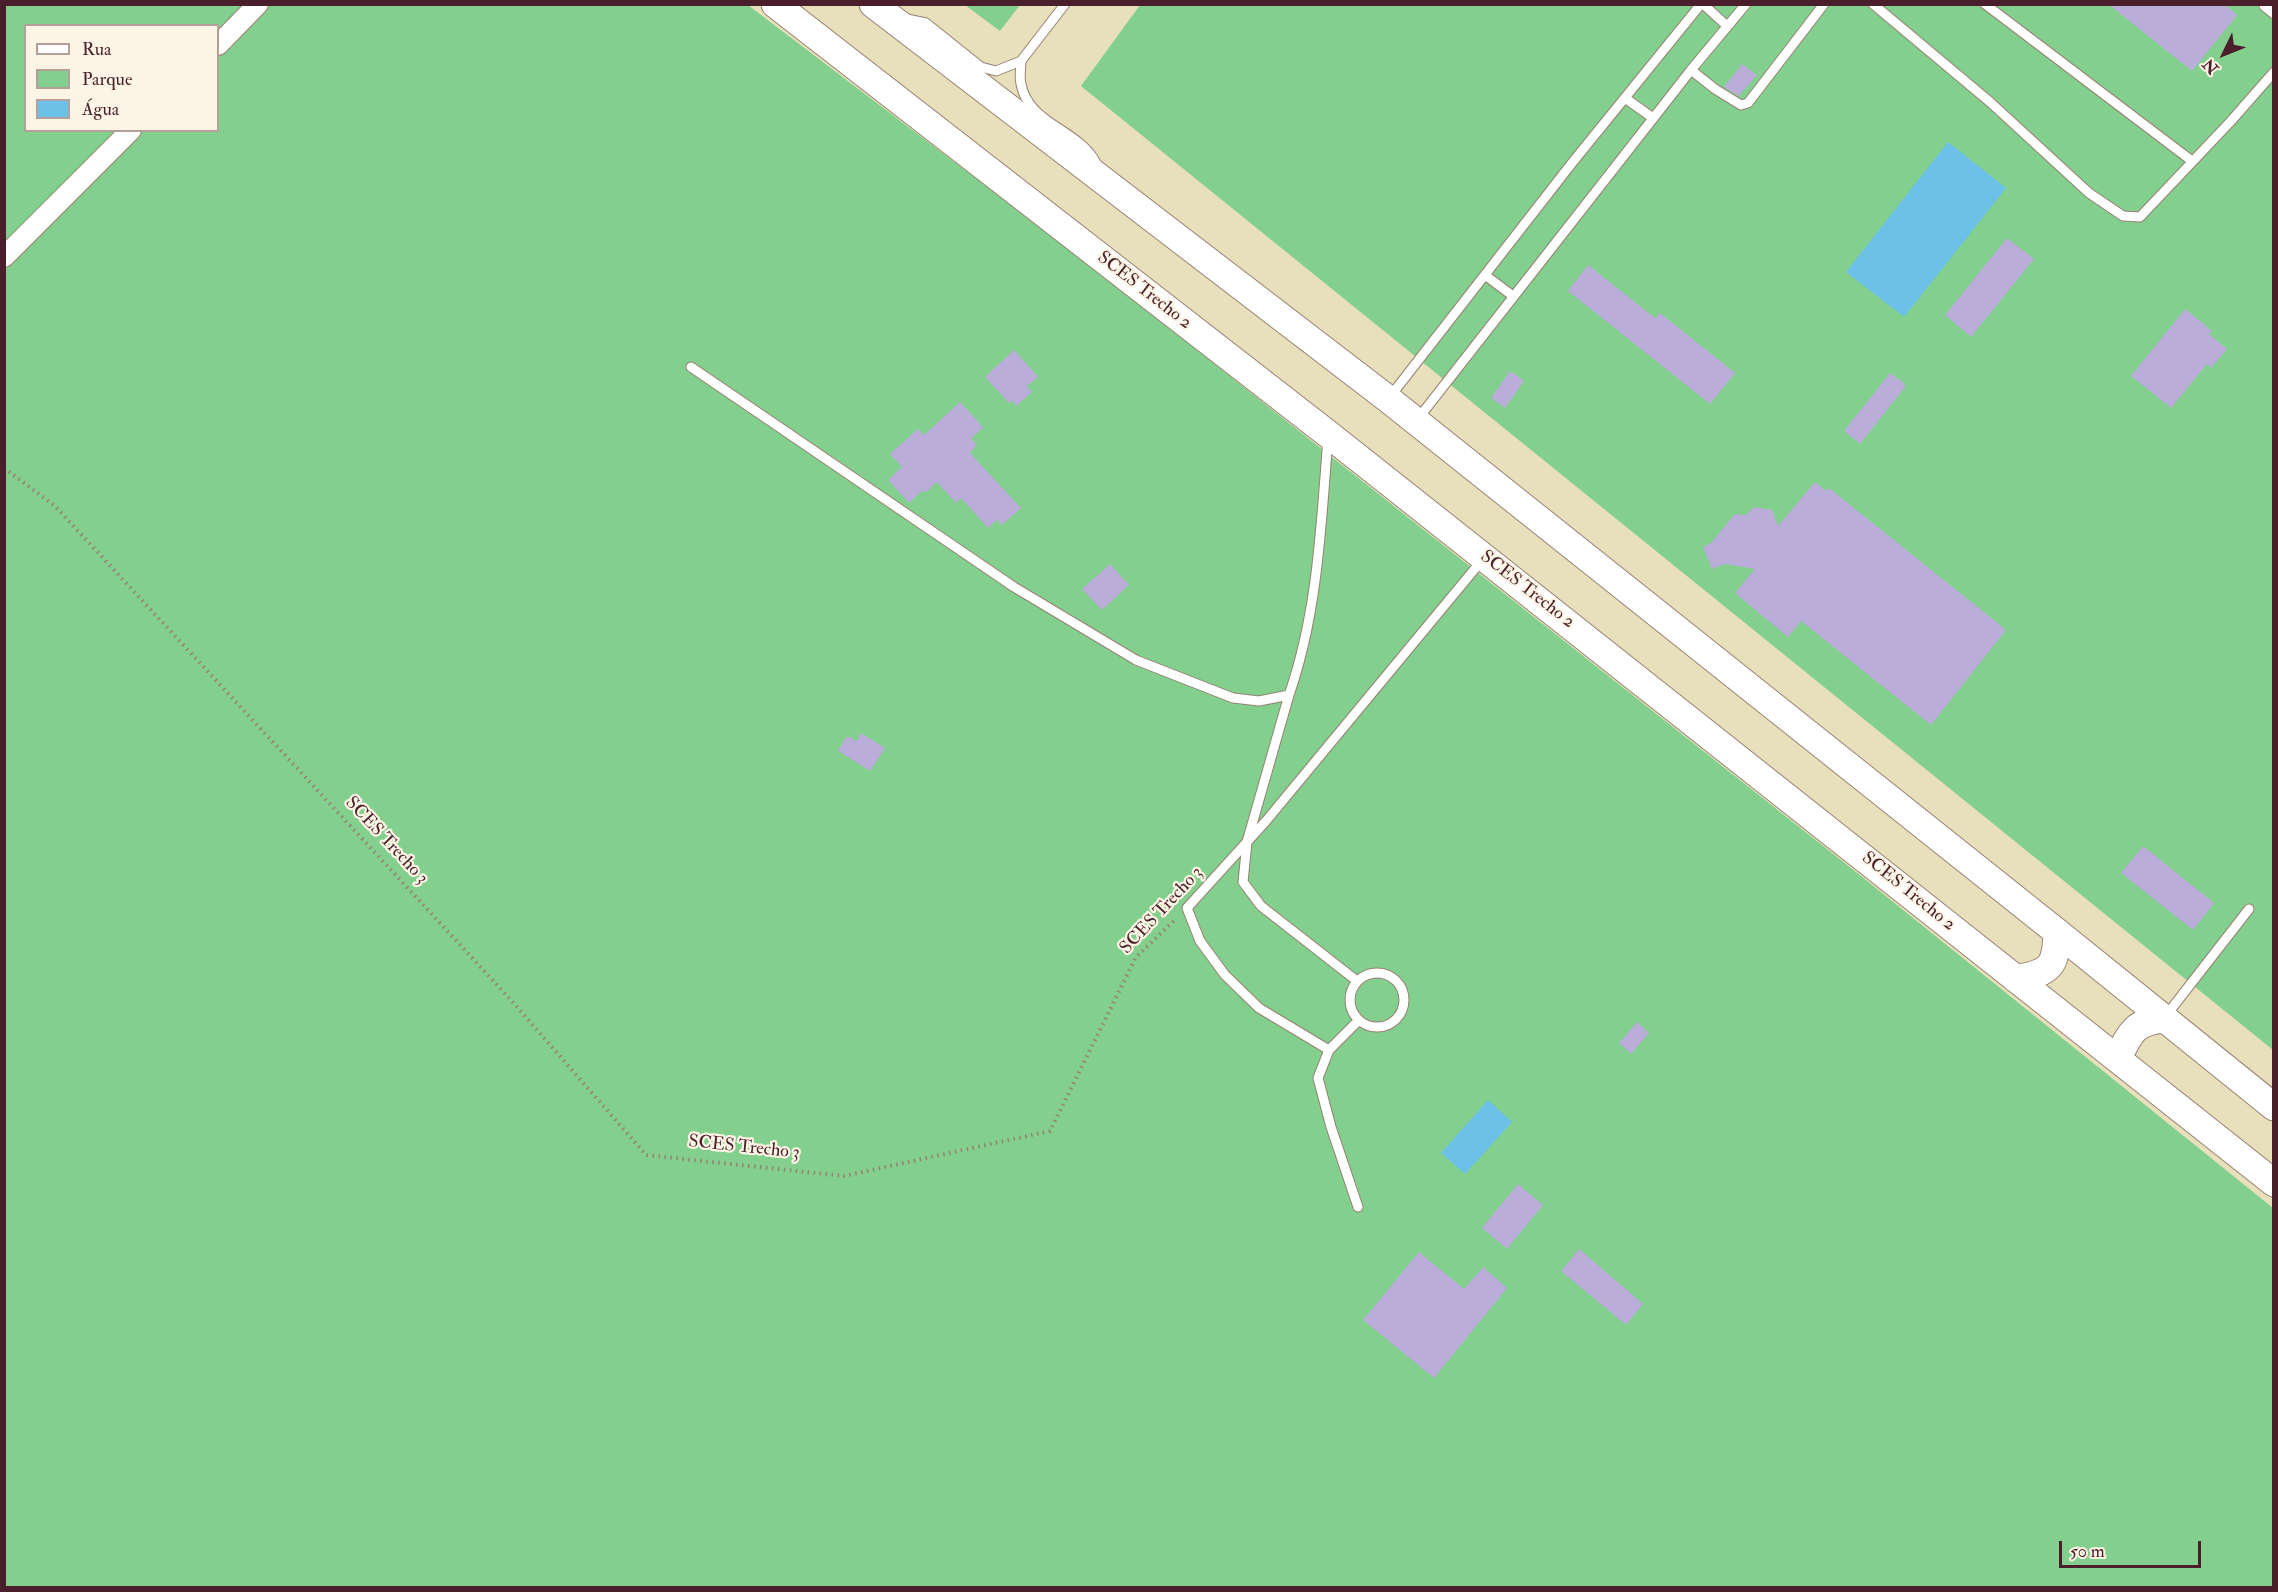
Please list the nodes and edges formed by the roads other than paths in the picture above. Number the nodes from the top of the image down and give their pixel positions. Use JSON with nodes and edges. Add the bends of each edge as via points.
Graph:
{"nodes":[{"id":1,"x":258,"y":4,"type":"edge"},
{"id":2,"x":775,"y":4,"type":"edge"},
{"id":3,"x":1065,"y":4,"type":"edge"},
{"id":4,"x":1702,"y":4,"type":"edge"},
{"id":5,"x":1746,"y":4,"type":"edge"},
{"id":6,"x":1824,"y":4,"type":"edge"},
{"id":7,"x":1873,"y":4,"type":"edge"},
{"id":8,"x":1985,"y":4,"type":"edge"},
{"id":9,"x":2264,"y":6,"type":"dead end"},
{"id":10,"x":880,"y":10,"type":"edge"},
{"id":11,"x":2274,"y":14,"type":"edge"},
{"id":12,"x":1726,"y":26,"type":"junction"},
{"id":13,"x":219,"y":44,"type":"edge"},
{"id":14,"x":1022,"y":61,"type":"junction"},
{"id":15,"x":1691,"y":70,"type":"junction"},
{"id":16,"x":2274,"y":72,"type":"edge"},
{"id":17,"x":1625,"y":98,"type":"junction"},
{"id":18,"x":1653,"y":118,"type":"junction"},
{"id":19,"x":129,"y":132,"type":"edge"},
{"id":20,"x":2192,"y":161,"type":"junction"},
{"id":21,"x":1104,"y":182,"type":"junction"},
{"id":22,"x":4,"y":257,"type":"edge"},
{"id":23,"x":1485,"y":274,"type":"junction"},
{"id":24,"x":1513,"y":296,"type":"junction"},
{"id":25,"x":691,"y":368,"type":"dead end"},
{"id":26,"x":1388,"y":399,"type":"junction"},
{"id":27,"x":1415,"y":422,"type":"junction"},
{"id":28,"x":1328,"y":434,"type":"junction"},
{"id":29,"x":1485,"y":557,"type":"junction"},
{"id":30,"x":1289,"y":695,"type":"junction"},
{"id":31,"x":1246,"y":842,"type":"junction"},
{"id":32,"x":2249,"y":909,"type":"dead end"},
{"id":33,"x":2057,"y":932,"type":"junction"},
{"id":34,"x":2016,"y":979,"type":"junction"},
{"id":35,"x":1357,"y":981,"type":"junction"},
{"id":36,"x":2163,"y":1019,"type":"junction"},
{"id":37,"x":1359,"y":1020,"type":"junction"},
{"id":38,"x":1329,"y":1050,"type":"junction"},
{"id":39,"x":2118,"y":1058,"type":"junction"},
{"id":40,"x":2274,"y":1107,"type":"edge"},
{"id":41,"x":2274,"y":1183,"type":"edge"},
{"id":42,"x":1358,"y":1208,"type":"dead end"}],
"edges":[{"from":1,"to":13,"type":"street"},
{"from":2,"to":28,"type":"main road","name":"SCES Trecho 2"},
{"from":3,"to":14,"type":"lane"},
{"from":4,"to":12,"type":"lane"},
{"from":4,"to":17,"type":"lane"},
{"from":5,"to":12,"type":"lane"},
{"from":6,"to":15,"type":"lane","via":[[1748,103],[1741,105]]},
{"from":7,"to":20,"type":"lane","via":[[1990,102],[2089,194],[2123,216],[2140,217]]},
{"from":8,"to":20,"type":"lane"},
{"from":9,"to":11,"type":"lane"},
{"from":10,"to":14,"type":"lane","via":[[926,23],[981,67],[996,71]]},
{"from":10,"to":21,"type":"main road"},
{"from":12,"to":15,"type":"lane"},
{"from":14,"to":21,"type":"lane","via":[[1020,83],[1026,100],[1090,152]]},
{"from":15,"to":18,"type":"lane"},
{"from":16,"to":20,"type":"lane"},
{"from":17,"to":18,"type":"lane"},
{"from":17,"to":23,"type":"lane"},
{"from":18,"to":24,"type":"lane"},
{"from":19,"to":22,"type":"street"},
{"from":21,"to":26,"type":"main road"},
{"from":23,"to":24,"type":"lane"},
{"from":23,"to":26,"type":"lane"},
{"from":24,"to":27,"type":"lane"},
{"from":25,"to":30,"type":"lane","via":[[985,568],[1136,660],[1233,698],[1259,701]]},
{"from":26,"to":27,"type":"main road"},
{"from":27,"to":33,"type":"main road"},
{"from":28,"to":29,"type":"main road","name":"SCES Trecho 2"},
{"from":28,"to":30,"type":"lane","via":[[1317,575]]},
{"from":29,"to":31,"type":"lane","name":"SCES Trecho 3"},
{"from":29,"to":34,"type":"main road","name":"SCES Trecho 2"},
{"from":30,"to":31,"type":"lane"},
{"from":31,"to":35,"type":"lane","via":[[1243,882],[1261,906]]},
{"from":31,"to":38,"type":"lane","name":"SCES Trecho 3","via":[[1187,908],[1200,941],[1225,975],[1259,1008]]},
{"from":32,"to":36,"type":"lane"},
{"from":33,"to":34,"type":"main road","via":[[2056,955],[2049,966],[2040,975]]},
{"from":33,"to":36,"type":"main road"},
{"from":34,"to":39,"type":"main road","name":"SCES Trecho 2"},
{"from":35,"to":37,"type":"lane","via":[[1350,1001]]},
{"from":35,"to":37,"type":"lane","via":[[1376,972],[1387,974],[1396,980],[1405,999],[1398,1019],[1389,1025],[1378,1028]]},
{"from":36,"to":39,"type":"main road","via":[[2145,1021],[2135,1029]]},
{"from":36,"to":40,"type":"main road"},
{"from":37,"to":38,"type":"lane"},
{"from":38,"to":42,"type":"lane","via":[[1318,1078]]},
{"from":39,"to":41,"type":"main road","name":"SCES Trecho 2"}]}
